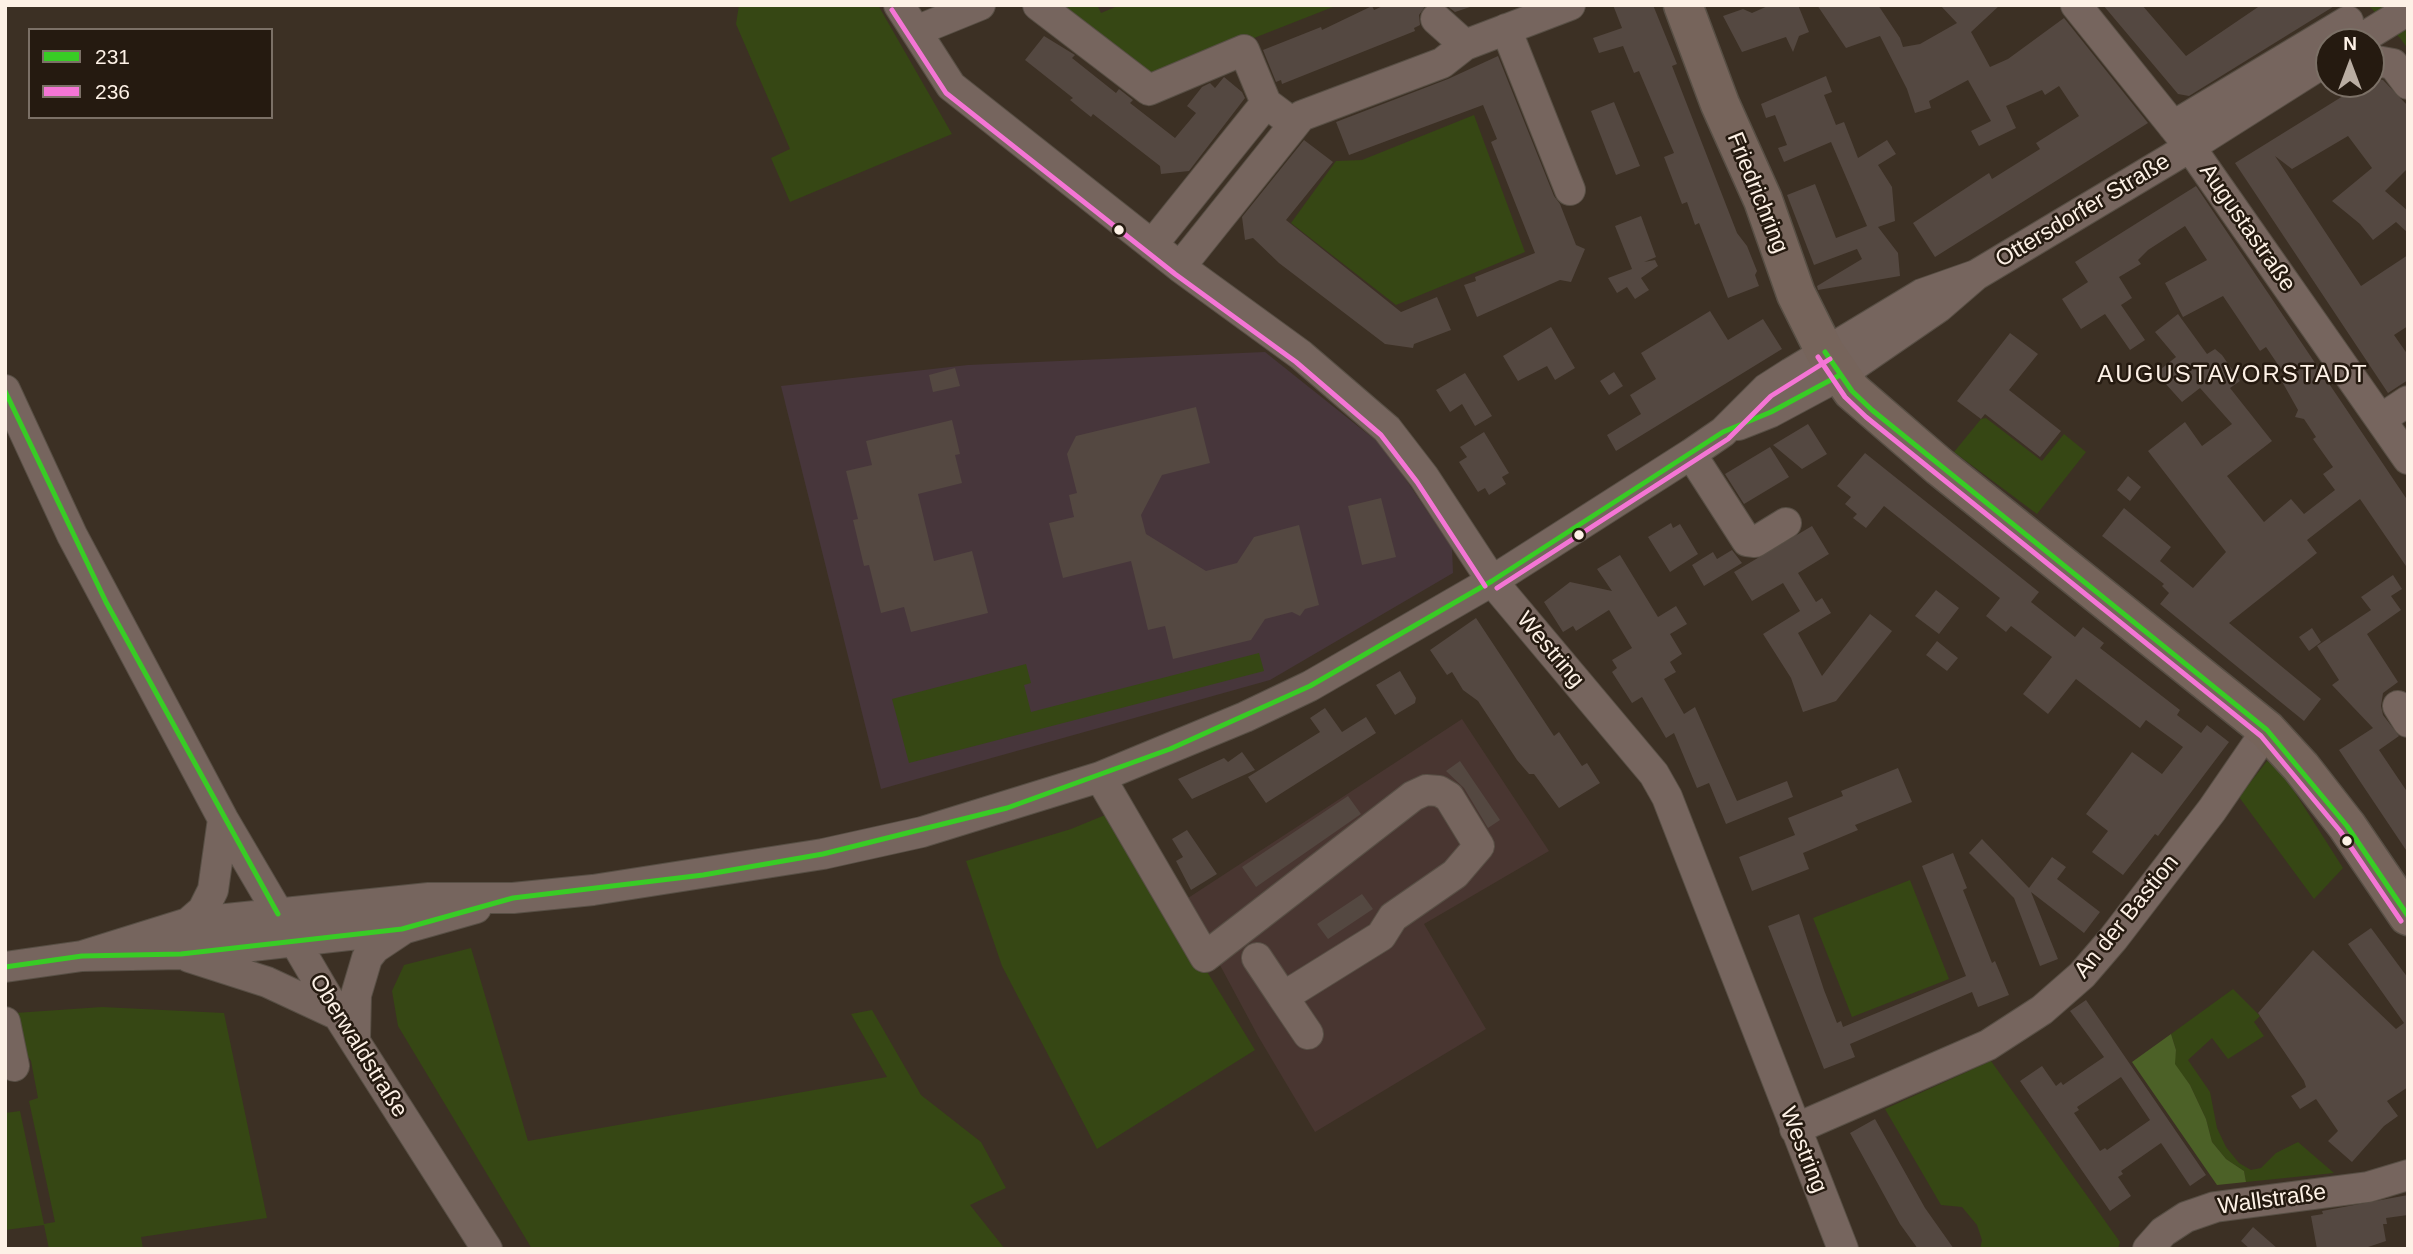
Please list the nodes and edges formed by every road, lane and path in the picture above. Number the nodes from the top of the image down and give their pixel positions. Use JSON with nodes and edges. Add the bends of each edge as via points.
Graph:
{"nodes":[{"id":1,"x":899,"y":5,"type":"edge"},
{"id":2,"x":980,"y":5,"type":"edge"},
{"id":3,"x":1038,"y":5,"type":"edge"},
{"id":4,"x":1570,"y":5,"type":"edge"},
{"id":5,"x":1683,"y":5,"type":"edge"},
{"id":6,"x":2076,"y":5,"type":"edge"},
{"id":7,"x":2402,"y":13,"type":"edge"},
{"id":8,"x":1436,"y":19,"type":"dead end"},
{"id":9,"x":2363,"y":28,"type":"edge"},
{"id":10,"x":1506,"y":29,"type":"junction"},
{"id":11,"x":916,"y":31,"type":"junction"},
{"id":12,"x":1465,"y":45,"type":"junction"},
{"id":13,"x":2315,"y":55,"type":"edge"},
{"id":14,"x":2315,"y":66,"type":"edge"},
{"id":15,"x":2315,"y":88,"type":"edge"},
{"id":16,"x":1266,"y":103,"type":"junction"},
{"id":17,"x":1294,"y":123,"type":"junction"},
{"id":18,"x":2182,"y":137,"type":"junction"},
{"id":19,"x":1570,"y":190,"type":"dead end"},
{"id":20,"x":1152,"y":245,"type":"junction"},
{"id":21,"x":1180,"y":267,"type":"junction"},
{"id":22,"x":1832,"y":364,"type":"junction"},
{"id":23,"x":6,"y":394,"type":"edge"},
{"id":24,"x":2408,"y":401,"type":"edge"},
{"id":25,"x":2381,"y":419,"type":"junction"},
{"id":26,"x":1691,"y":454,"type":"junction"},
{"id":27,"x":2408,"y":459,"type":"edge"},
{"id":28,"x":1786,"y":523,"type":"dead end"},
{"id":29,"x":1492,"y":581,"type":"junction"},
{"id":30,"x":2267,"y":730,"type":"junction"},
{"id":31,"x":1100,"y":777,"type":"junction"},
{"id":32,"x":223,"y":819,"type":"junction"},
{"id":33,"x":513,"y":898,"type":"junction"},
{"id":34,"x":278,"y":914,"type":"junction"},
{"id":35,"x":2408,"y":916,"type":"edge"},
{"id":36,"x":188,"y":923,"type":"junction"},
{"id":37,"x":402,"y":929,"type":"junction"},
{"id":38,"x":293,"y":941,"type":"junction"},
{"id":39,"x":181,"y":954,"type":"junction"},
{"id":40,"x":82,"y":956,"type":"junction"},
{"id":41,"x":1257,"y":958,"type":"dead end"},
{"id":42,"x":5,"y":967,"type":"edge"},
{"id":43,"x":1283,"y":997,"type":"junction"},
{"id":44,"x":338,"y":1015,"type":"junction"},
{"id":45,"x":5,"y":1022,"type":"edge"},
{"id":46,"x":1308,"y":1034,"type":"dead end"},
{"id":47,"x":355,"y":1040,"type":"junction"},
{"id":48,"x":14,"y":1066,"type":"dead end"},
{"id":49,"x":1795,"y":1129,"type":"junction"},
{"id":50,"x":2408,"y":1175,"type":"edge"},
{"id":51,"x":487,"y":1249,"type":"edge"},
{"id":52,"x":1843,"y":1249,"type":"edge"},
{"id":53,"x":2148,"y":1249,"type":"edge"}],
"edges":[{"from":1,"to":11,"type":"street","name":"Westring"},
{"from":2,"to":11,"type":"street"},
{"from":3,"to":16,"type":"street","via":[[1149,90],[1244,50]]},
{"from":4,"to":10,"type":"street"},
{"from":5,"to":22,"type":"main road","name":"Friedrichring","via":[[1796,294]]},
{"from":6,"to":18,"type":"street","name":"Augustastraße"},
{"from":7,"to":9,"type":"street"},
{"from":8,"to":12,"type":"street"},
{"from":10,"to":12,"type":"street"},
{"from":10,"to":19,"type":"street"},
{"from":11,"to":20,"type":"street","name":"Westring","via":[[951,86]]},
{"from":12,"to":17,"type":"street","via":[[1442,63],[1301,116]]},
{"from":13,"to":18,"type":"street"},
{"from":14,"to":18,"type":"street","name":"Ottersdorfer Straße"},
{"from":15,"to":18,"type":"street","name":"Ottersdorfer Straße","via":[[2238,138]]},
{"from":16,"to":17,"type":"street"},
{"from":16,"to":20,"type":"street"},
{"from":17,"to":21,"type":"street"},
{"from":18,"to":22,"type":"street","name":"Ottersdorfer Straße","via":[[1976,275],[1939,307]]},
{"from":18,"to":25,"type":"street","name":"Augustastraße"},
{"from":20,"to":21,"type":"street","name":"Westring"},
{"from":21,"to":29,"type":"street","name":"Westring","via":[[1301,355],[1387,429]]},
{"from":22,"to":26,"type":"street","name":"Ottersdorfer Straße","via":[[1771,412],[1723,432]]},
{"from":22,"to":30,"type":"main road","name":"Friedrichring","via":[[1871,410]]},
{"from":23,"to":32,"type":"street","name":"Oberwaldstraße","via":[[89,568]]},
{"from":24,"to":25,"type":"street"},
{"from":25,"to":27,"type":"street","name":"Augustastraße"},
{"from":26,"to":28,"type":"street","via":[[1747,541],[1755,542]]},
{"from":26,"to":29,"type":"street","name":"Ottersdorfer Straße"},
{"from":29,"to":31,"type":"street","name":"Ottersdorfer Straße","via":[[1310,686],[1245,718]]},
{"from":29,"to":49,"type":"street","name":"Westring","via":[[1654,774],[1667,797]]},
{"from":30,"to":35,"type":"main road","name":"Friedrichring","via":[[2347,826]]},
{"from":30,"to":49,"type":"street","name":"An der Bastion","via":[[2113,939],[2082,975],[2042,1010],[1989,1045]]},
{"from":31,"to":33,"type":"street","name":"Ottersdorfer Straße","via":[[934,828],[823,854],[704,875]]},
{"from":31,"to":43,"type":"street","via":[[1206,957],[1413,796],[1426,790],[1449,797],[1479,846],[1455,874],[1393,917],[1381,936]]},
{"from":32,"to":34,"type":"street","name":"Oberwaldstraße"},
{"from":32,"to":36,"type":"street","via":[[213,890],[203,910]]},
{"from":33,"to":34,"type":"street","name":"Ottersdorfer Straße","via":[[429,898]]},
{"from":33,"to":37,"type":"street","name":"Ottersdorfer Straße"},
{"from":34,"to":36,"type":"street","name":"Ottersdorfer Straße"},
{"from":34,"to":38,"type":"street","name":"Oberwaldstraße"},
{"from":36,"to":40,"type":"street","name":"Ottersdorfer Straße"},
{"from":37,"to":38,"type":"street","name":"Ottersdorfer Straße"},
{"from":37,"to":47,"type":"street","via":[[368,958],[356,995]]},
{"from":38,"to":39,"type":"street","name":"Ottersdorfer Straße"},
{"from":38,"to":44,"type":"street","name":"Oberwaldstraße"},
{"from":39,"to":40,"type":"street","name":"Ottersdorfer Straße"},
{"from":39,"to":44,"type":"street","via":[[267,982]]},
{"from":40,"to":42,"type":"street","name":"Ottersdorfer Straße"},
{"from":41,"to":43,"type":"street"},
{"from":43,"to":46,"type":"street"},
{"from":44,"to":47,"type":"street","name":"Oberwaldstraße"},
{"from":45,"to":48,"type":"street"},
{"from":47,"to":51,"type":"street","name":"Oberwaldstraße"},
{"from":49,"to":52,"type":"street","name":"Westring"},
{"from":50,"to":53,"type":"street","name":"Wallstraße","via":[[2368,1187],[2215,1207],[2186,1217]]}]}
